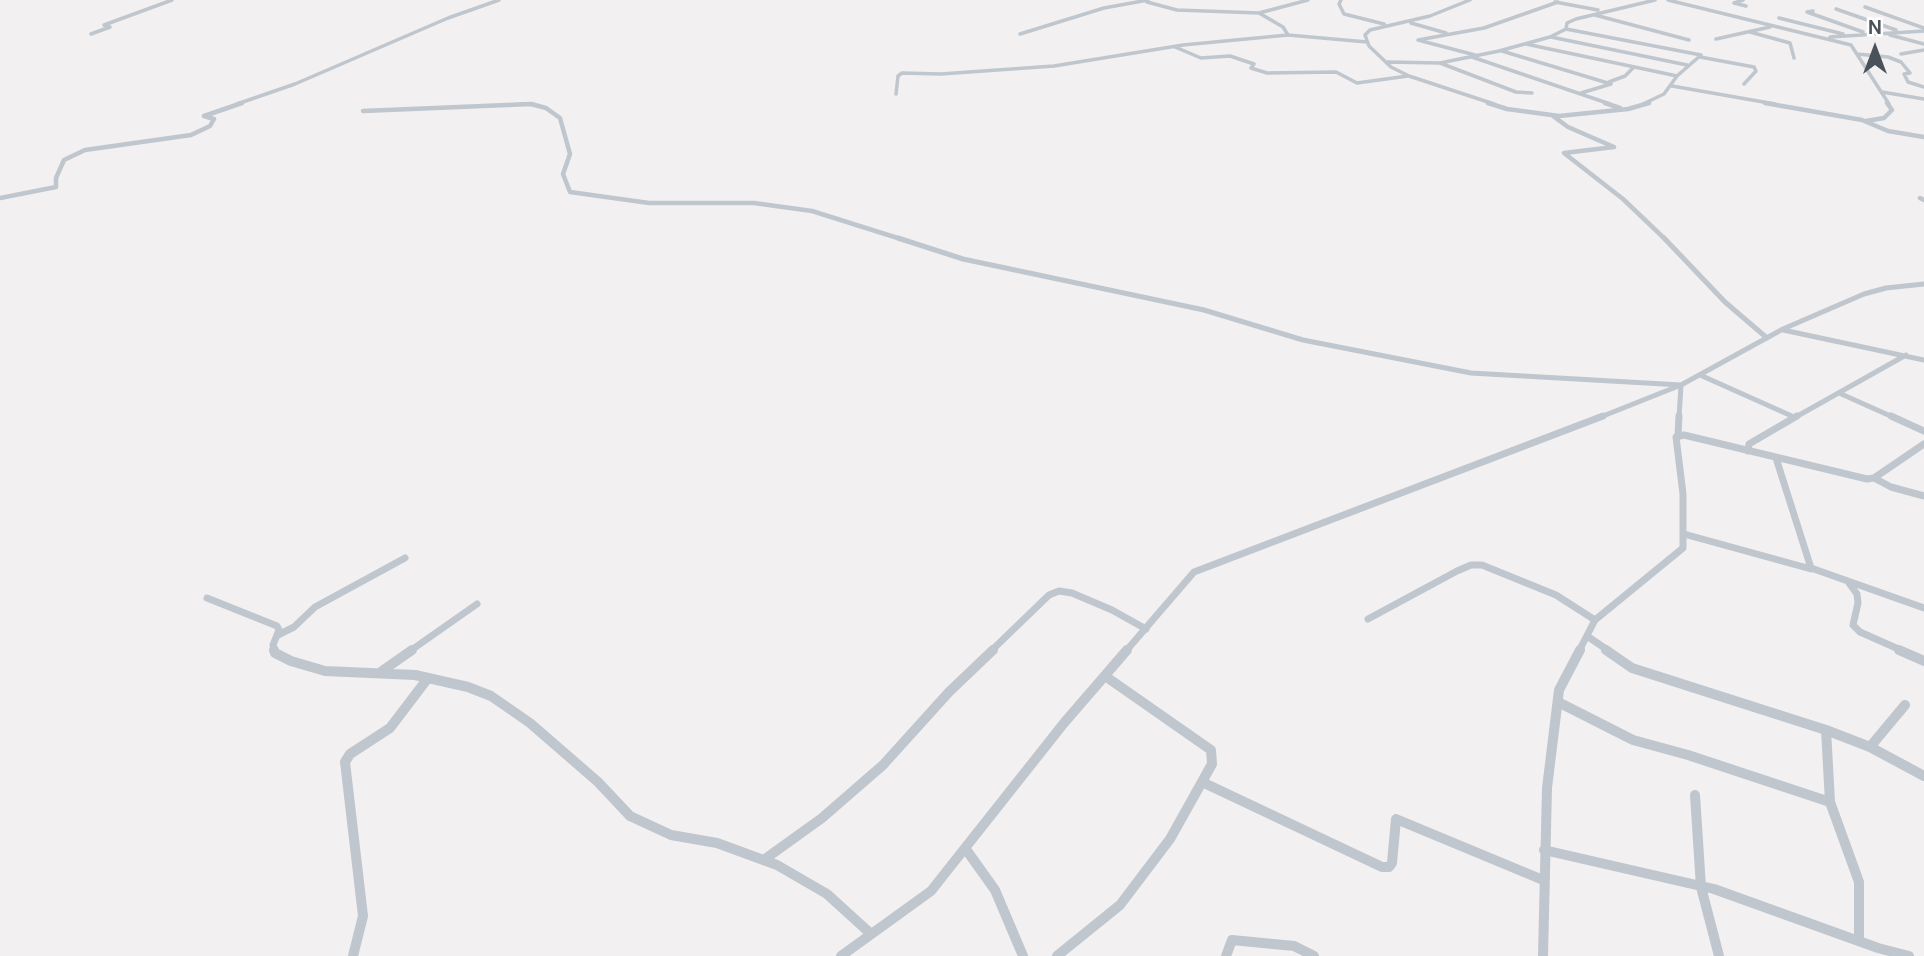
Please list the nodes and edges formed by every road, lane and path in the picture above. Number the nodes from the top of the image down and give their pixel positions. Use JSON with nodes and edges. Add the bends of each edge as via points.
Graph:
{"nodes":[{"id":1,"x":172,"y":0,"type":"edge"},
{"id":2,"x":499,"y":0,"type":"edge"},
{"id":3,"x":1308,"y":0,"type":"edge"},
{"id":4,"x":1341,"y":0,"type":"edge"},
{"id":5,"x":1470,"y":0,"type":"edge"},
{"id":6,"x":1548,"y":0,"type":"edge"},
{"id":7,"x":1655,"y":0,"type":"edge"},
{"id":8,"x":1668,"y":0,"type":"edge"},
{"id":9,"x":1743,"y":0,"type":"edge"},
{"id":10,"x":1148,"y":1,"type":"edge"},
{"id":11,"x":1558,"y":2,"type":"junction"},
{"id":12,"x":1746,"y":6,"type":"dead end"},
{"id":13,"x":1865,"y":7,"type":"dead end"},
{"id":14,"x":1836,"y":9,"type":"dead end"},
{"id":15,"x":1602,"y":11,"type":"junction"},
{"id":16,"x":1814,"y":11,"type":"dead end"},
{"id":17,"x":1259,"y":13,"type":"junction"},
{"id":18,"x":1591,"y":14,"type":"junction"},
{"id":19,"x":1779,"y":18,"type":"dead end"},
{"id":20,"x":1406,"y":21,"type":"junction"},
{"id":21,"x":1388,"y":24,"type":"junction"},
{"id":22,"x":1774,"y":26,"type":"junction"},
{"id":23,"x":1566,"y":29,"type":"junction"},
{"id":24,"x":1924,"y":30,"type":"edge"},
{"id":25,"x":1750,"y":32,"type":"junction"},
{"id":26,"x":1903,"y":32,"type":"junction"},
{"id":27,"x":1879,"y":33,"type":"junction"},
{"id":28,"x":91,"y":34,"type":"dead end"},
{"id":29,"x":1020,"y":34,"type":"dead end"},
{"id":30,"x":1450,"y":34,"type":"junction"},
{"id":31,"x":1867,"y":34,"type":"junction"},
{"id":32,"x":1288,"y":35,"type":"junction"},
{"id":33,"x":1848,"y":35,"type":"junction"},
{"id":34,"x":1550,"y":37,"type":"junction"},
{"id":35,"x":1825,"y":38,"type":"junction"},
{"id":36,"x":1716,"y":39,"type":"dead end"},
{"id":37,"x":1689,"y":40,"type":"dead end"},
{"id":38,"x":1367,"y":42,"type":"junction"},
{"id":39,"x":1525,"y":44,"type":"junction"},
{"id":40,"x":1924,"y":44,"type":"edge"},
{"id":41,"x":1173,"y":46,"type":"junction"},
{"id":42,"x":1924,"y":50,"type":"edge"},
{"id":43,"x":1501,"y":51,"type":"junction"},
{"id":44,"x":1857,"y":54,"type":"junction"},
{"id":45,"x":1901,"y":54,"type":"dead end"},
{"id":46,"x":1474,"y":57,"type":"junction"},
{"id":47,"x":1700,"y":57,"type":"junction"},
{"id":48,"x":1794,"y":58,"type":"dead end"},
{"id":49,"x":1385,"y":62,"type":"junction"},
{"id":50,"x":1440,"y":63,"type":"junction"},
{"id":51,"x":1402,"y":64,"type":"junction"},
{"id":52,"x":1688,"y":65,"type":"junction"},
{"id":53,"x":1391,"y":67,"type":"junction"},
{"id":54,"x":1633,"y":68,"type":"junction"},
{"id":55,"x":1409,"y":76,"type":"junction"},
{"id":56,"x":1677,"y":76,"type":"junction"},
{"id":57,"x":1609,"y":82,"type":"junction"},
{"id":58,"x":1744,"y":84,"type":"dead end"},
{"id":59,"x":1672,"y":86,"type":"junction"},
{"id":60,"x":1924,"y":87,"type":"edge"},
{"id":61,"x":1882,"y":92,"type":"junction"},
{"id":62,"x":1532,"y":93,"type":"dead end"},
{"id":63,"x":1581,"y":93,"type":"junction"},
{"id":64,"x":896,"y":94,"type":"dead end"},
{"id":65,"x":1924,"y":99,"type":"edge"},
{"id":66,"x":1622,"y":109,"type":"junction"},
{"id":67,"x":363,"y":111,"type":"dead end"},
{"id":68,"x":1552,"y":116,"type":"junction"},
{"id":69,"x":1866,"y":121,"type":"junction"},
{"id":70,"x":1924,"y":137,"type":"edge"},
{"id":71,"x":0,"y":198,"type":"edge"},
{"id":72,"x":1924,"y":284,"type":"edge"},
{"id":73,"x":1783,"y":330,"type":"junction"},
{"id":74,"x":1767,"y":338,"type":"junction"},
{"id":75,"x":1906,"y":355,"type":"junction"},
{"id":76,"x":1924,"y":360,"type":"edge"},
{"id":77,"x":1700,"y":375,"type":"junction"},
{"id":78,"x":1681,"y":385,"type":"junction"},
{"id":79,"x":1839,"y":393,"type":"junction"},
{"id":80,"x":1794,"y":417,"type":"junction"},
{"id":81,"x":1924,"y":431,"type":"edge"},
{"id":82,"x":1678,"y":435,"type":"junction"},
{"id":83,"x":1924,"y":444,"type":"edge"},
{"id":84,"x":1748,"y":451,"type":"junction"},
{"id":85,"x":1776,"y":458,"type":"junction"},
{"id":86,"x":1874,"y":478,"type":"junction"},
{"id":87,"x":1924,"y":496,"type":"edge"},
{"id":88,"x":1684,"y":534,"type":"junction"},
{"id":89,"x":405,"y":558,"type":"dead end"},
{"id":90,"x":1816,"y":571,"type":"junction"},
{"id":91,"x":1849,"y":582,"type":"junction"},
{"id":92,"x":207,"y":598,"type":"dead end"},
{"id":93,"x":477,"y":604,"type":"dead end"},
{"id":94,"x":1924,"y":608,"type":"edge"},
{"id":95,"x":1368,"y":620,"type":"dead end"},
{"id":96,"x":1595,"y":620,"type":"junction"},
{"id":97,"x":1146,"y":629,"type":"junction"},
{"id":98,"x":278,"y":635,"type":"junction"},
{"id":99,"x":1587,"y":636,"type":"junction"},
{"id":100,"x":1924,"y":661,"type":"edge"},
{"id":101,"x":382,"y":672,"type":"junction"},
{"id":102,"x":1105,"y":676,"type":"junction"},
{"id":103,"x":428,"y":678,"type":"junction"},
{"id":104,"x":1558,"y":702,"type":"junction"},
{"id":105,"x":1905,"y":705,"type":"dead end"},
{"id":106,"x":1826,"y":730,"type":"junction"},
{"id":107,"x":1870,"y":747,"type":"junction"},
{"id":108,"x":1924,"y":776,"type":"edge"},
{"id":109,"x":1202,"y":782,"type":"junction"},
{"id":110,"x":1695,"y":795,"type":"dead end"},
{"id":111,"x":1830,"y":802,"type":"junction"},
{"id":112,"x":965,"y":848,"type":"junction"},
{"id":113,"x":1544,"y":850,"type":"junction"},
{"id":114,"x":765,"y":859,"type":"junction"},
{"id":115,"x":1543,"y":880,"type":"junction"},
{"id":116,"x":1701,"y":887,"type":"junction"},
{"id":117,"x":871,"y":934,"type":"junction"},
{"id":118,"x":1859,"y":941,"type":"junction"},
{"id":119,"x":353,"y":956,"type":"edge"},
{"id":120,"x":841,"y":956,"type":"edge"},
{"id":121,"x":1024,"y":956,"type":"edge"},
{"id":122,"x":1057,"y":956,"type":"edge"},
{"id":123,"x":1226,"y":956,"type":"edge"},
{"id":124,"x":1314,"y":956,"type":"edge"},
{"id":125,"x":1543,"y":956,"type":"edge"},
{"id":126,"x":1719,"y":956,"type":"edge"},
{"id":127,"x":1909,"y":956,"type":"edge"}],
"edges":[{"from":1,"to":28,"type":"street"},
{"from":2,"to":71,"type":"street","via":[[295,84],[204,116],[214,118],[210,127],[191,135],[85,150],[64,160],[56,187]]},
{"from":3,"to":17,"type":"street"},
{"from":4,"to":21,"type":"street","via":[[1345,15]]},
{"from":5,"to":20,"type":"street"},
{"from":6,"to":11,"type":"street"},
{"from":7,"to":15,"type":"street"},
{"from":8,"to":22,"type":"street"},
{"from":9,"to":12,"type":"street","via":[[1734,3]]},
{"from":10,"to":17,"type":"street","via":[[1177,10]]},
{"from":10,"to":29,"type":"street","via":[[1104,8]]},
{"from":11,"to":15,"type":"street"},
{"from":11,"to":30,"type":"street","via":[[1484,28]]},
{"from":13,"to":24,"type":"street"},
{"from":14,"to":26,"type":"street"},
{"from":15,"to":18,"type":"street"},
{"from":16,"to":31,"type":"street","via":[[1807,12]]},
{"from":17,"to":32,"type":"street"},
{"from":18,"to":23,"type":"street","via":[[1567,23]]},
{"from":18,"to":37,"type":"street"},
{"from":19,"to":33,"type":"street"},
{"from":20,"to":21,"type":"street"},
{"from":20,"to":30,"type":"street"},
{"from":21,"to":38,"type":"street","via":[[1367,33]]},
{"from":22,"to":25,"type":"street"},
{"from":22,"to":35,"type":"street"},
{"from":23,"to":34,"type":"street"},
{"from":23,"to":47,"type":"street"},
{"from":24,"to":26,"type":"street"},
{"from":25,"to":36,"type":"street"},
{"from":25,"to":48,"type":"street","via":[[1790,43]]},
{"from":26,"to":27,"type":"street"},
{"from":27,"to":31,"type":"street"},
{"from":27,"to":40,"type":"street"},
{"from":30,"to":46,"type":"street","via":[[1418,41]]},
{"from":31,"to":33,"type":"street"},
{"from":32,"to":38,"type":"street"},
{"from":32,"to":41,"type":"street"},
{"from":33,"to":35,"type":"street"},
{"from":34,"to":39,"type":"street"},
{"from":34,"to":52,"type":"street"},
{"from":35,"to":44,"type":"street","via":[[1851,45]]},
{"from":38,"to":49,"type":"street"},
{"from":39,"to":43,"type":"street"},
{"from":39,"to":54,"type":"street"},
{"from":41,"to":55,"type":"street","via":[[1201,58],[1230,56],[1267,73],[1336,72],[1360,83]]},
{"from":41,"to":64,"type":"street","via":[[1055,66],[940,75],[902,73]]},
{"from":42,"to":45,"type":"street"},
{"from":43,"to":46,"type":"street"},
{"from":43,"to":57,"type":"street"},
{"from":44,"to":60,"type":"street","via":[[1901,62],[1910,74],[1904,74],[1909,82]]},
{"from":44,"to":61,"type":"street"},
{"from":46,"to":50,"type":"street"},
{"from":46,"to":63,"type":"street"},
{"from":47,"to":52,"type":"street"},
{"from":47,"to":58,"type":"street","via":[[1755,68]]},
{"from":49,"to":51,"type":"street"},
{"from":49,"to":53,"type":"street"},
{"from":50,"to":51,"type":"street"},
{"from":50,"to":62,"type":"street","via":[[1492,84]]},
{"from":51,"to":53,"type":"street"},
{"from":52,"to":56,"type":"street"},
{"from":53,"to":55,"type":"street"},
{"from":54,"to":56,"type":"street"},
{"from":54,"to":57,"type":"street"},
{"from":55,"to":68,"type":"street","via":[[1507,109]]},
{"from":56,"to":59,"type":"street"},
{"from":57,"to":63,"type":"street","via":[[1611,86]]},
{"from":59,"to":66,"type":"street","via":[[1651,102]]},
{"from":59,"to":69,"type":"street"},
{"from":61,"to":65,"type":"street"},
{"from":61,"to":69,"type":"street","via":[[1891,113]]},
{"from":63,"to":66,"type":"street"},
{"from":66,"to":68,"type":"street"},
{"from":67,"to":78,"type":"street","via":[[531,104],[560,118],[570,154],[563,174],[570,192],[649,203],[754,203],[812,211],[963,259],[1204,310],[1303,341],[1471,373]]},
{"from":68,"to":74,"type":"street","via":[[1614,147],[1564,153],[1623,198]]},
{"from":69,"to":70,"type":"street","via":[[1888,131]]},
{"from":72,"to":73,"type":"street","via":[[1864,295]]},
{"from":73,"to":74,"type":"street"},
{"from":73,"to":75,"type":"street"},
{"from":74,"to":77,"type":"street"},
{"from":75,"to":76,"type":"street"},
{"from":75,"to":79,"type":"street"},
{"from":77,"to":78,"type":"street"},
{"from":77,"to":80,"type":"street"},
{"from":78,"to":82,"type":"street"},
{"from":78,"to":97,"type":"street","via":[[1194,572]]},
{"from":79,"to":80,"type":"street"},
{"from":79,"to":81,"type":"street"},
{"from":80,"to":84,"type":"street","via":[[1749,444]]},
{"from":82,"to":84,"type":"street"},
{"from":82,"to":88,"type":"street"},
{"from":83,"to":86,"type":"street"},
{"from":84,"to":85,"type":"street"},
{"from":85,"to":86,"type":"street"},
{"from":85,"to":90,"type":"street","via":[[1808,565]]},
{"from":86,"to":87,"type":"street"},
{"from":88,"to":90,"type":"street"},
{"from":88,"to":96,"type":"street","via":[[1683,548]]},
{"from":89,"to":98,"type":"street","via":[[315,607]]},
{"from":90,"to":91,"type":"street"},
{"from":91,"to":94,"type":"street"},
{"from":91,"to":100,"type":"street","via":[[1858,603],[1853,625]]},
{"from":92,"to":98,"type":"street","via":[[277,626]]},
{"from":93,"to":101,"type":"street"},
{"from":95,"to":96,"type":"street","via":[[1457,571],[1482,565],[1556,595]]},
{"from":96,"to":99,"type":"street"},
{"from":97,"to":102,"type":"street"},
{"from":97,"to":114,"type":"street","via":[[1072,593],[1049,595],[949,692],[883,765]]},
{"from":98,"to":101,"type":"street","via":[[275,653],[291,661],[325,671]]},
{"from":99,"to":104,"type":"street","via":[[1559,690]]},
{"from":99,"to":106,"type":"street","via":[[1633,668]]},
{"from":101,"to":103,"type":"street"},
{"from":102,"to":109,"type":"street","via":[[1211,750],[1212,764]]},
{"from":102,"to":112,"type":"street"},
{"from":103,"to":114,"type":"street","via":[[468,687],[506,705],[598,782],[630,816],[648,826]]},
{"from":103,"to":119,"type":"street","via":[[390,728],[345,762],[363,915]]},
{"from":104,"to":111,"type":"street","via":[[1633,740]]},
{"from":104,"to":113,"type":"street"},
{"from":105,"to":107,"type":"street"},
{"from":106,"to":107,"type":"street"},
{"from":106,"to":111,"type":"street"},
{"from":107,"to":108,"type":"street"},
{"from":109,"to":115,"type":"street","via":[[1382,867],[1392,863],[1396,818]]},
{"from":109,"to":122,"type":"street","via":[[1170,839],[1120,905]]},
{"from":110,"to":116,"type":"street"},
{"from":111,"to":118,"type":"street","via":[[1859,882]]},
{"from":112,"to":117,"type":"street","via":[[931,891]]},
{"from":112,"to":121,"type":"street","via":[[995,890]]},
{"from":113,"to":115,"type":"street"},
{"from":113,"to":116,"type":"street"},
{"from":114,"to":117,"type":"street","via":[[827,894]]},
{"from":115,"to":125,"type":"street"},
{"from":116,"to":118,"type":"street"},
{"from":116,"to":126,"type":"street"},
{"from":117,"to":120,"type":"street"},
{"from":118,"to":127,"type":"street"},
{"from":123,"to":124,"type":"street","via":[[1232,940],[1294,946]]}]}
